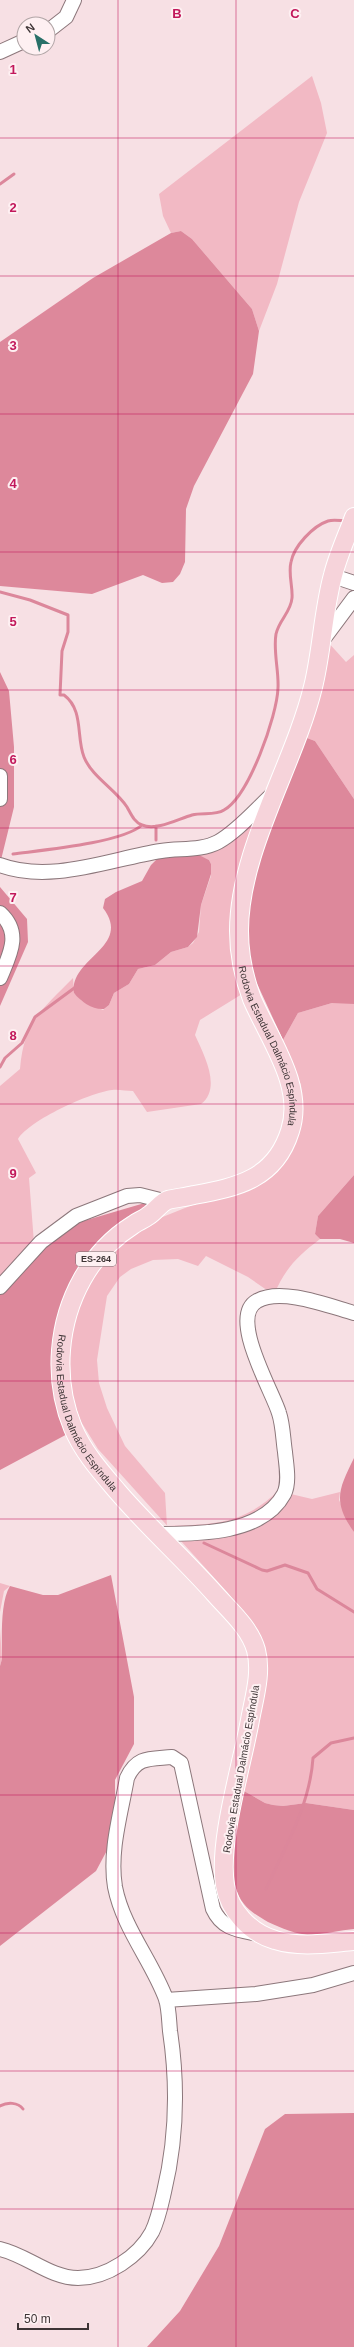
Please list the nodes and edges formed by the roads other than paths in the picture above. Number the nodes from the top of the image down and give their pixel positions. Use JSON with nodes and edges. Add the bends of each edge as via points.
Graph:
{"nodes":[{"id":1,"x":74,"y":0,"type":"edge"},
{"id":2,"x":56,"y":25,"type":"edge"},
{"id":3,"x":16,"y":44,"type":"edge"},
{"id":4,"x":0,"y":52,"type":"edge"},
{"id":5,"x":354,"y":517,"type":"edge"},
{"id":6,"x":333,"y":576,"type":"junction"},
{"id":7,"x":354,"y":583,"type":"edge"},
{"id":8,"x":354,"y":598,"type":"edge"},
{"id":9,"x":322,"y":641,"type":"junction"},
{"id":10,"x":0,"y":776,"type":"edge"},
{"id":11,"x":275,"y":792,"type":"junction"},
{"id":12,"x":0,"y":799,"type":"edge"},
{"id":13,"x":0,"y":865,"type":"edge"},
{"id":14,"x":0,"y":913,"type":"edge"},
{"id":15,"x":0,"y":978,"type":"edge"},
{"id":16,"x":164,"y":1201,"type":"junction"},
{"id":17,"x":0,"y":1287,"type":"edge"},
{"id":18,"x":354,"y":1313,"type":"edge"},
{"id":19,"x":157,"y":1534,"type":"junction"},
{"id":20,"x":260,"y":1935,"type":"junction"},
{"id":21,"x":354,"y":1941,"type":"edge"},
{"id":22,"x":354,"y":1973,"type":"edge"},
{"id":23,"x":166,"y":2000,"type":"junction"},
{"id":24,"x":0,"y":2249,"type":"edge"}],
"edges":[{"from":1,"to":2,"type":"street","via":[[66,17]]},
{"from":3,"to":4,"type":"street"},
{"from":5,"to":6,"type":"main road","name":"Rodovia Estadual Dalmácio Espíndula"},
{"from":6,"to":7,"type":"street"},
{"from":6,"to":9,"type":"main road","name":"Rodovia Estadual Dalmácio Espíndula"},
{"from":8,"to":9,"type":"street"},
{"from":9,"to":11,"type":"main road","name":"Rodovia Estadual Dalmácio Espíndula","via":[[313,688]]},
{"from":10,"to":12,"type":"street"},
{"from":11,"to":13,"type":"street","via":[[230,835],[206,846],[145,853],[66,870],[14,870]]},
{"from":11,"to":16,"type":"main road","name":"Rodovia Estadual Dalmácio Espíndula","via":[[244,889],[239,926],[240,950],[251,996],[292,1094],[292,1126],[279,1154],[261,1174],[229,1189]]},
{"from":14,"to":15,"type":"street","via":[[11,926],[13,935],[12,948]]},
{"from":16,"to":17,"type":"street","via":[[140,1195],[127,1196],[76,1216],[41,1242]]},
{"from":16,"to":19,"type":"main road","name":"Rodovia Estadual Dalmácio Espíndula","number":"ES-264","via":[[150,1215],[132,1225],[113,1241],[94,1261],[71,1302],[64,1326],[61,1353],[65,1404],[79,1442],[105,1477]]},
{"from":18,"to":19,"type":"street","via":[[289,1297],[265,1298],[254,1303],[249,1316],[251,1344],[280,1416],[286,1464],[284,1493],[261,1516],[241,1525],[209,1533]]},
{"from":19,"to":20,"type":"main road","name":"Rodovia Estadual Dalmácio Espíndula","number":"ES-264","via":[[237,1619],[254,1645],[258,1660],[257,1686],[224,1865],[225,1887],[230,1902],[238,1916]]},
{"from":20,"to":21,"type":"main road","name":"Rodovia Estadual Dalmácio Espíndula","number":"ES-264","via":[[277,1941],[299,1944]]},
{"from":20,"to":23,"type":"street","via":[[229,1927],[221,1923],[215,1914],[181,1763],[172,1757],[141,1760],[131,1769],[127,1778],[113,1857],[114,1874],[122,1909]]},
{"from":22,"to":23,"type":"street","via":[[313,1984],[256,1994]]},
{"from":23,"to":24,"type":"street","via":[[175,2062],[175,2129],[172,2159],[160,2209],[147,2240],[129,2259],[118,2266],[80,2278],[58,2275]]}]}
